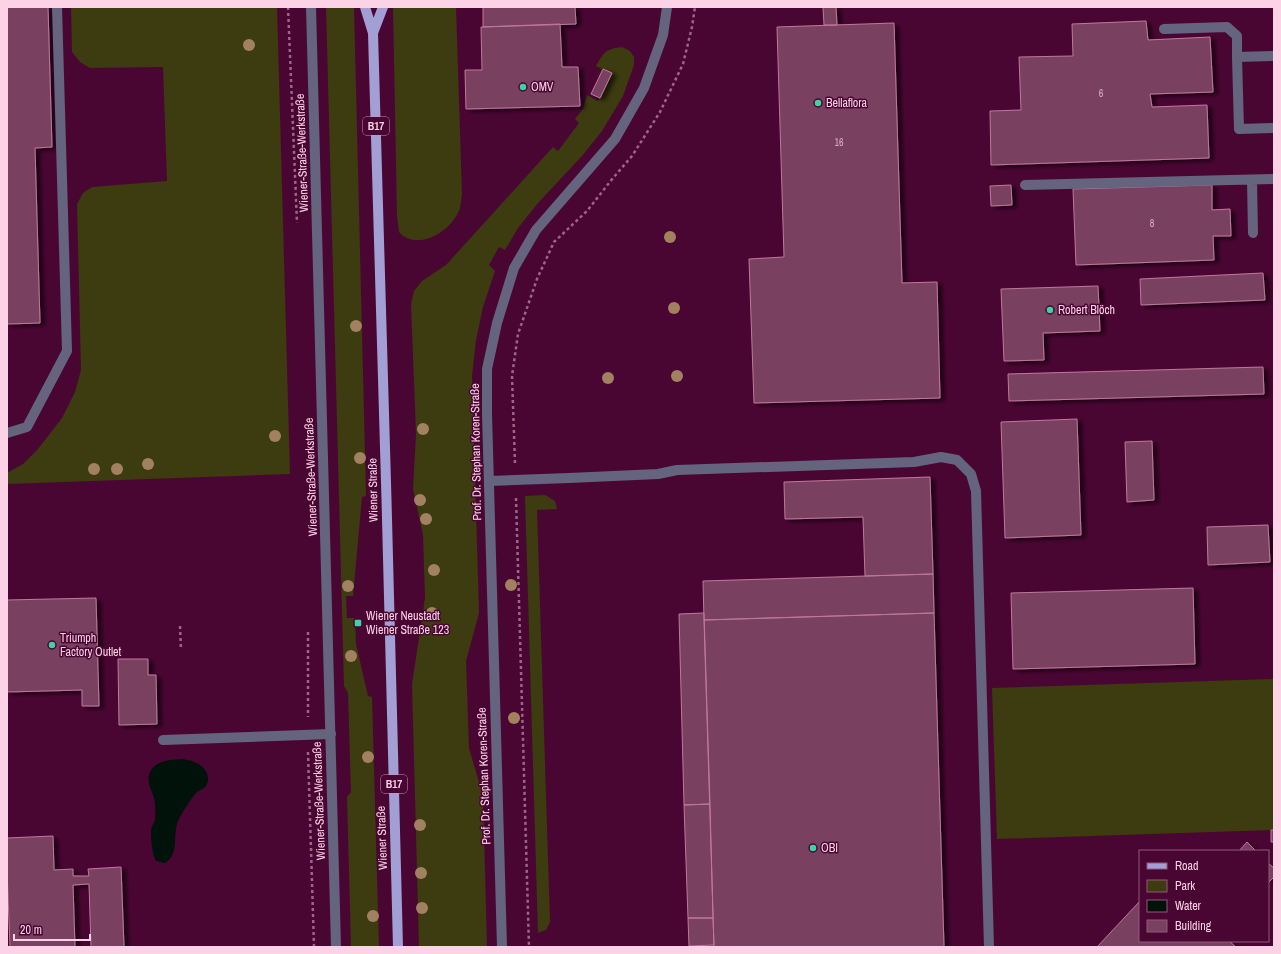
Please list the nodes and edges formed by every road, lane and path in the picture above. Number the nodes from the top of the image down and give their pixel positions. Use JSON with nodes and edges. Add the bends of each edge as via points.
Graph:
{"nodes":[{"id":1,"x":57,"y":7,"type":"edge"},
{"id":2,"x":288,"y":7,"type":"edge"},
{"id":3,"x":311,"y":7,"type":"edge"},
{"id":4,"x":365,"y":7,"type":"edge"},
{"id":5,"x":383,"y":7,"type":"edge"},
{"id":6,"x":667,"y":7,"type":"edge"},
{"id":7,"x":1164,"y":29,"type":"dead end"},
{"id":8,"x":373,"y":33,"type":"junction"},
{"id":9,"x":1274,"y":56,"type":"edge"},
{"id":10,"x":1237,"y":57,"type":"junction"},
{"id":11,"x":1274,"y":128,"type":"edge"},
{"id":12,"x":1274,"y":179,"type":"edge"},
{"id":13,"x":1252,"y":180,"type":"junction"},
{"id":14,"x":1025,"y":185,"type":"dead end"},
{"id":15,"x":297,"y":228,"type":"dead end"},
{"id":16,"x":1253,"y":233,"type":"dead end"},
{"id":17,"x":7,"y":433,"type":"edge"},
{"id":18,"x":489,"y":481,"type":"junction"},
{"id":19,"x":180,"y":626,"type":"dead end"},
{"id":20,"x":308,"y":631,"type":"dead end"},
{"id":21,"x":181,"y":650,"type":"dead end"},
{"id":22,"x":331,"y":734,"type":"junction"},
{"id":23,"x":308,"y":735,"type":"junction"},
{"id":24,"x":163,"y":740,"type":"dead end"},
{"id":25,"x":314,"y":947,"type":"edge"},
{"id":26,"x":336,"y":947,"type":"edge"},
{"id":27,"x":398,"y":947,"type":"edge"},
{"id":28,"x":502,"y":947,"type":"edge"},
{"id":29,"x":989,"y":947,"type":"edge"}],
"edges":[{"from":1,"to":17,"type":"street","via":[[67,351],[27,426]]},
{"from":2,"to":15,"type":"path"},
{"from":3,"to":22,"type":"street","name":"Wiener-Straße-Werkstraße"},
{"from":4,"to":8,"type":"main road","name":"Wiener Straße","number":"B17"},
{"from":5,"to":8,"type":"main road","name":"Wiener Straße","number":"B17"},
{"from":6,"to":18,"type":"street","name":"Prof. Dr. Stephan Koren-Straße","via":[[663,36],[644,88],[615,139],[536,230],[514,268],[487,369]]},
{"from":7,"to":10,"type":"street","via":[[1226,27],[1237,36]]},
{"from":8,"to":27,"type":"main road","name":"Wiener Straße","number":"B17"},
{"from":9,"to":10,"type":"street"},
{"from":10,"to":11,"type":"street","via":[[1239,129]]},
{"from":12,"to":13,"type":"street"},
{"from":13,"to":14,"type":"street"},
{"from":13,"to":16,"type":"street"},
{"from":18,"to":28,"type":"street","name":"Prof. Dr. Stephan Koren-Straße"},
{"from":18,"to":29,"type":"street","via":[[658,474],[677,470],[914,462],[941,457],[957,460],[971,474],[976,491]]},
{"from":19,"to":21,"type":"path"},
{"from":20,"to":23,"type":"path"},
{"from":22,"to":23,"type":"street"},
{"from":22,"to":26,"type":"street","name":"Wiener-Straße-Werkstraße"},
{"from":23,"to":24,"type":"street"},
{"from":23,"to":25,"type":"path"}]}
